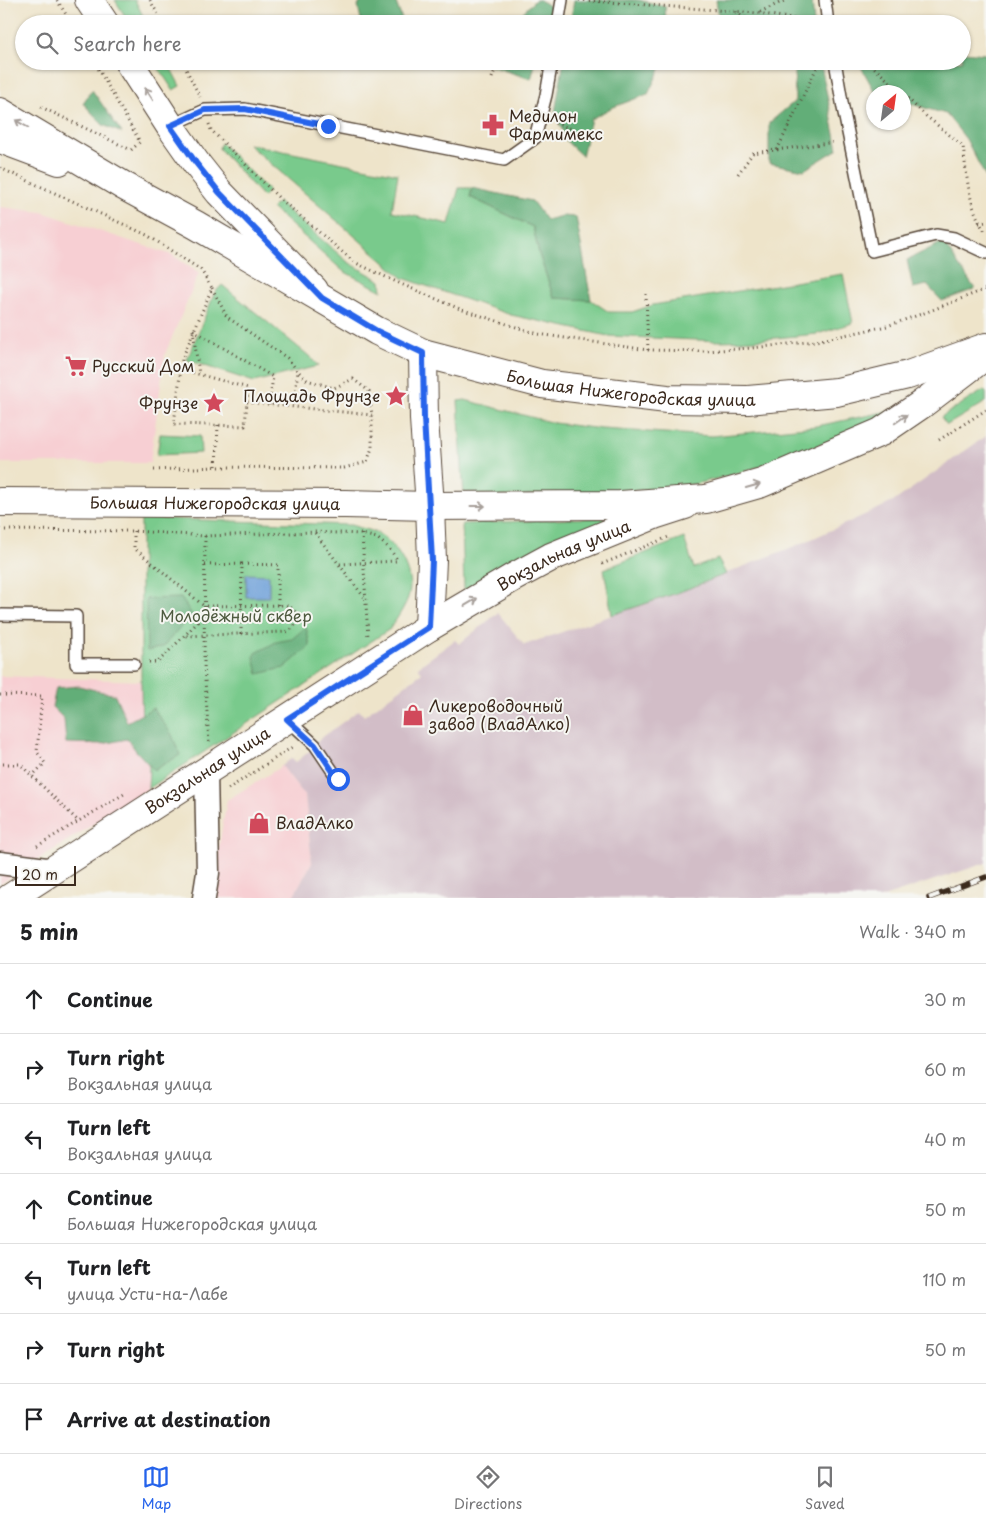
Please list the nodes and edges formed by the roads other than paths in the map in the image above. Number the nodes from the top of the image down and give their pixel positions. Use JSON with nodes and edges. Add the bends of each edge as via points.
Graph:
{"nodes":[{"id":1,"x":89,"y":0,"type":"edge"},
{"id":2,"x":562,"y":0,"type":"edge"},
{"id":3,"x":825,"y":0,"type":"edge"},
{"id":4,"x":98,"y":15,"type":"edge"},
{"id":5,"x":560,"y":15,"type":"edge"},
{"id":6,"x":827,"y":15,"type":"edge"},
{"id":7,"x":134,"y":70,"type":"edge"},
{"id":8,"x":550,"y":70,"type":"edge"},
{"id":9,"x":836,"y":70,"type":"edge"},
{"id":10,"x":0,"y":112,"type":"edge"},
{"id":11,"x":170,"y":126,"type":"junction"},
{"id":12,"x":0,"y":139,"type":"edge"},
{"id":13,"x":124,"y":186,"type":"junction"},
{"id":14,"x":986,"y":253,"type":"edge"},
{"id":15,"x":322,"y":298,"type":"junction"},
{"id":16,"x":986,"y":347,"type":"edge"},
{"id":17,"x":423,"y":353,"type":"junction"},
{"id":18,"x":986,"y":355,"type":"edge"},
{"id":19,"x":706,"y":499,"type":"junction"},
{"id":20,"x":0,"y":502,"type":"edge"},
{"id":21,"x":430,"y":506,"type":"junction"},
{"id":22,"x":0,"y":615,"type":"edge"},
{"id":23,"x":429,"y":627,"type":"junction"},
{"id":24,"x":134,"y":664,"type":"road end"},
{"id":25,"x":287,"y":719,"type":"junction"},
{"id":26,"x":206,"y":772,"type":"junction"},
{"id":27,"x":338,"y":779,"type":"dead end"},
{"id":28,"x":3,"y":864,"type":"edge"},
{"id":29,"x":54,"y":870,"type":"junction"},
{"id":30,"x":10,"y":898,"type":"edge"},
{"id":31,"x":204,"y":898,"type":"edge"}],
"edges":[{"from":1,"to":4,"type":"main road"},
{"from":2,"to":5,"type":"lane"},
{"from":3,"to":6,"type":"lane"},
{"from":11,"to":7,"type":"main road","one_way":true},
{"from":8,"to":11,"type":"lane","via":[[535,138],[504,160],[245,109],[205,110]]},
{"from":9,"to":14,"type":"lane","via":[[872,251],[936,235],[954,238]]},
{"from":13,"to":10,"type":"main road","one_way":true},
{"from":11,"to":15,"type":"main road","via":[[219,192]]},
{"from":12,"to":13,"type":"main road"},
{"from":13,"to":15,"type":"main road"},
{"from":15,"to":17,"type":"main road","name":"Большая Нижегородская улица","via":[[377,331]]},
{"from":16,"to":17,"type":"main road","name":"Большая Нижегородская улица","via":[[908,375],[837,392],[748,400],[667,399],[542,384]]},
{"from":17,"to":21,"type":"main road"},
{"from":19,"to":18,"type":"main road","name":"Большая Нижегородская улица","one_way":true,"via":[[762,483],[881,432]]},
{"from":21,"to":19,"type":"main road","name":"Большая Нижегородская улица","one_way":true,"via":[[620,505]]},
{"from":23,"to":19,"type":"main road","name":"Вокзальная улица","one_way":true,"via":[[551,557],[654,515]]},
{"from":20,"to":21,"type":"main road","name":"Большая Нижегородская улица"},
{"from":21,"to":23,"type":"main road"},
{"from":22,"to":24,"type":"lane","via":[[76,616],[76,664]]},
{"from":23,"to":25,"type":"main road","name":"Вокзальная улица"},
{"from":25,"to":26,"type":"main road","name":"Вокзальная улица"},
{"from":25,"to":27,"type":"lane","via":[[315,745]]},
{"from":26,"to":29,"type":"main road","name":"Вокзальная улица"},
{"from":26,"to":31,"type":"street","via":[[208,873]]},
{"from":28,"to":29,"type":"street"},
{"from":29,"to":30,"type":"main road","name":"Вокзальная улица"}]}
